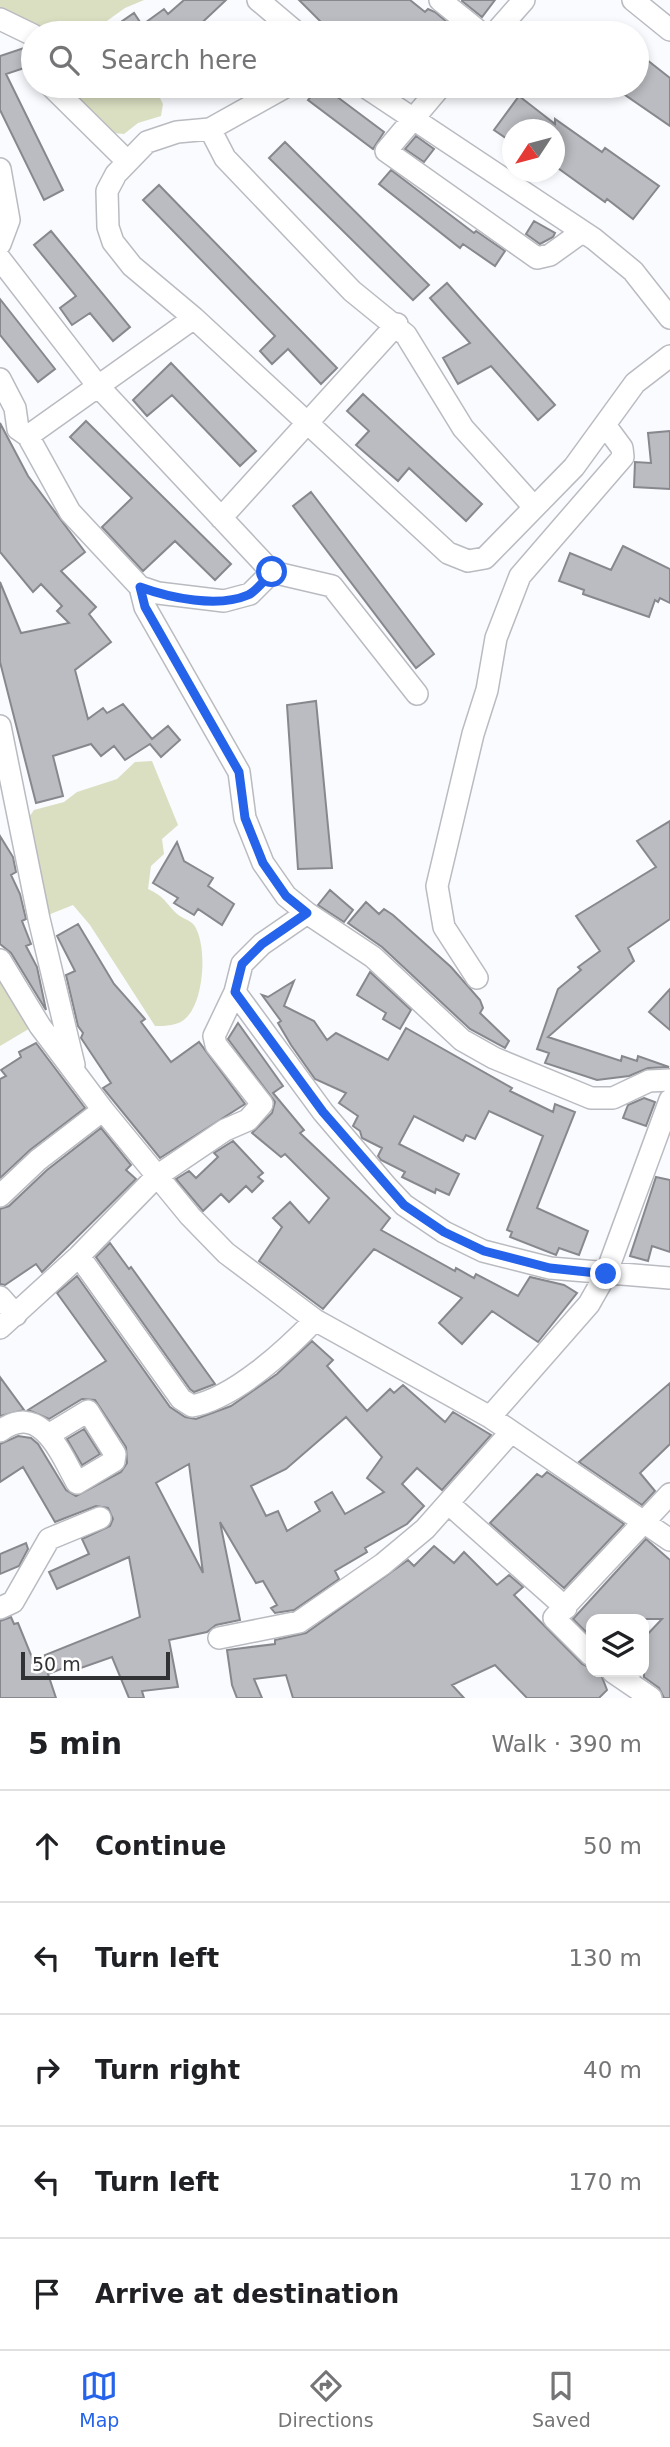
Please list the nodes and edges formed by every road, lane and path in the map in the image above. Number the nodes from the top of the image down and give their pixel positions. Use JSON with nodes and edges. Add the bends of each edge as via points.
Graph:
{"nodes":[{"id":1,"x":258,"y":0,"type":"edge"},
{"id":2,"x":440,"y":0,"type":"edge"},
{"id":3,"x":524,"y":0,"type":"edge"},
{"id":4,"x":633,"y":0,"type":"edge"},
{"id":5,"x":0,"y":19,"type":"edge"},
{"id":6,"x":283,"y":21,"type":"edge"},
{"id":7,"x":466,"y":21,"type":"edge"},
{"id":8,"x":506,"y":21,"type":"edge"},
{"id":9,"x":21,"y":29,"type":"edge"},
{"id":10,"x":670,"y":30,"type":"edge"},
{"id":11,"x":63,"y":98,"type":"edge"},
{"id":12,"x":266,"y":98,"type":"edge"},
{"id":13,"x":381,"y":98,"type":"edge"},
{"id":14,"x":430,"y":98,"type":"edge"},
{"id":15,"x":411,"y":120,"type":"junction"},
{"id":16,"x":210,"y":129,"type":"junction"},
{"id":17,"x":127,"y":161,"type":"junction"},
{"id":18,"x":0,"y":169,"type":"edge"},
{"id":19,"x":582,"y":232,"type":"junction"},
{"id":20,"x":0,"y":244,"type":"edge"},
{"id":21,"x":0,"y":259,"type":"edge"},
{"id":22,"x":194,"y":318,"type":"junction"},
{"id":23,"x":670,"y":318,"type":"edge"},
{"id":24,"x":397,"y":324,"type":"junction"},
{"id":25,"x":670,"y":356,"type":"edge"},
{"id":26,"x":0,"y":379,"type":"edge"},
{"id":27,"x":98,"y":386,"type":"junction"},
{"id":28,"x":0,"y":416,"type":"edge"},
{"id":29,"x":309,"y":422,"type":"junction"},
{"id":30,"x":605,"y":425,"type":"junction"},
{"id":31,"x":23,"y":432,"type":"junction"},
{"id":32,"x":534,"y":507,"type":"junction"},
{"id":33,"x":221,"y":518,"type":"junction"},
{"id":34,"x":272,"y":572,"type":"junction"},
{"id":35,"x":140,"y":587,"type":"junction"},
{"id":36,"x":417,"y":694,"type":"dead end"},
{"id":37,"x":0,"y":726,"type":"edge"},
{"id":38,"x":307,"y":913,"type":"junction"},
{"id":39,"x":0,"y":960,"type":"edge"},
{"id":40,"x":477,"y":978,"type":"dead end"},
{"id":41,"x":235,"y":992,"type":"junction"},
{"id":42,"x":76,"y":1073,"type":"junction"},
{"id":43,"x":670,"y":1080,"type":"edge"},
{"id":44,"x":670,"y":1100,"type":"edge"},
{"id":45,"x":103,"y":1110,"type":"junction"},
{"id":46,"x":660,"y":1157,"type":"edge"},
{"id":47,"x":157,"y":1176,"type":"junction"},
{"id":48,"x":0,"y":1196,"type":"edge"},
{"id":49,"x":79,"y":1256,"type":"junction"},
{"id":50,"x":606,"y":1274,"type":"junction"},
{"id":51,"x":670,"y":1278,"type":"edge"},
{"id":52,"x":0,"y":1297,"type":"edge"},
{"id":53,"x":315,"y":1320,"type":"junction"},
{"id":54,"x":8,"y":1321,"type":"edge"},
{"id":55,"x":490,"y":1418,"type":"junction"},
{"id":56,"x":0,"y":1431,"type":"edge"},
{"id":57,"x":511,"y":1432,"type":"junction"},
{"id":58,"x":50,"y":1434,"type":"dead end"},
{"id":59,"x":670,"y":1494,"type":"edge"},
{"id":60,"x":449,"y":1504,"type":"junction"},
{"id":61,"x":100,"y":1518,"type":"dead end"},
{"id":62,"x":642,"y":1521,"type":"junction"},
{"id":63,"x":670,"y":1540,"type":"edge"},
{"id":64,"x":0,"y":1608,"type":"edge"},
{"id":65,"x":565,"y":1608,"type":"junction"},
{"id":66,"x":219,"y":1638,"type":"dead end"},
{"id":67,"x":586,"y":1650,"type":"edge"},
{"id":68,"x":620,"y":1677,"type":"edge"},
{"id":69,"x":651,"y":1698,"type":"edge"}],
"edges":[{"from":1,"to":6,"type":"street"},
{"from":2,"to":7,"type":"street"},
{"from":3,"to":8,"type":"street"},
{"from":4,"to":10,"type":"street"},
{"from":5,"to":9,"type":"street"},
{"from":11,"to":17,"type":"street"},
{"from":12,"to":16,"type":"street"},
{"from":13,"to":15,"type":"street"},
{"from":14,"to":15,"type":"street"},
{"from":15,"to":19,"type":"street"},
{"from":15,"to":19,"type":"street","via":[[386,151],[537,258],[550,255]]},
{"from":16,"to":17,"type":"street","via":[[147,142]]},
{"from":16,"to":24,"type":"street","via":[[225,158],[352,291]]},
{"from":17,"to":22,"type":"street","via":[[107,191],[113,242],[132,266]]},
{"from":18,"to":20,"type":"street","via":[[9,220]]},
{"from":19,"to":23,"type":"street","via":[[633,271]]},
{"from":21,"to":27,"type":"street"},
{"from":22,"to":27,"type":"street"},
{"from":22,"to":29,"type":"street"},
{"from":24,"to":29,"type":"street"},
{"from":24,"to":32,"type":"street","via":[[463,428]]},
{"from":25,"to":30,"type":"street","via":[[635,383]]},
{"from":26,"to":31,"type":"street"},
{"from":27,"to":31,"type":"street"},
{"from":27,"to":33,"type":"street"},
{"from":28,"to":31,"type":"street"},
{"from":29,"to":32,"type":"street","via":[[448,552],[468,561],[485,558]]},
{"from":29,"to":33,"type":"street"},
{"from":30,"to":32,"type":"street","via":[[574,467]]},
{"from":30,"to":40,"type":"street","via":[[624,457],[520,576],[496,638],[437,886],[444,927]]},
{"from":31,"to":35,"type":"street","via":[[70,512]]},
{"from":33,"to":34,"type":"street"},
{"from":34,"to":35,"type":"street","via":[[250,594],[224,601]]},
{"from":34,"to":36,"type":"street","via":[[332,586]]},
{"from":35,"to":38,"type":"street","via":[[145,607],[239,772],[245,818],[263,863],[286,896]]},
{"from":37,"to":42,"type":"street"},
{"from":38,"to":41,"type":"street","via":[[242,964]]},
{"from":38,"to":43,"type":"street","via":[[373,957],[462,1040],[495,1058],[591,1098],[612,1098],[649,1081]]},
{"from":39,"to":42,"type":"street","via":[[40,1026]]},
{"from":41,"to":47,"type":"street","via":[[214,1036],[216,1045],[262,1104],[248,1120],[225,1130]]},
{"from":41,"to":50,"type":"street","via":[[323,1112],[404,1205],[484,1251],[550,1268]]},
{"from":42,"to":45,"type":"street"},
{"from":44,"to":46,"type":"street"},
{"from":45,"to":47,"type":"street"},
{"from":45,"to":48,"type":"street"},
{"from":46,"to":50,"type":"street"},
{"from":47,"to":49,"type":"street"},
{"from":47,"to":53,"type":"street","via":[[226,1253]]},
{"from":49,"to":53,"type":"street","via":[[181,1399],[192,1406],[212,1402],[288,1348]]},
{"from":49,"to":54,"type":"street"},
{"from":50,"to":51,"type":"street"},
{"from":50,"to":55,"type":"street","via":[[589,1304]]},
{"from":52,"to":54,"type":"street"},
{"from":53,"to":55,"type":"street"},
{"from":55,"to":57,"type":"street"},
{"from":56,"to":58,"type":"street","via":[[12,1422],[24,1422]]},
{"from":57,"to":60,"type":"street"},
{"from":57,"to":62,"type":"street"},
{"from":59,"to":62,"type":"street"},
{"from":60,"to":65,"type":"street"},
{"from":60,"to":66,"type":"street","via":[[383,1564],[299,1622]]},
{"from":61,"to":64,"type":"street","via":[[49,1539],[13,1602]]},
{"from":62,"to":63,"type":"street"},
{"from":62,"to":65,"type":"street"},
{"from":65,"to":67,"type":"street","via":[[554,1618]]},
{"from":68,"to":69,"type":"street"}]}
